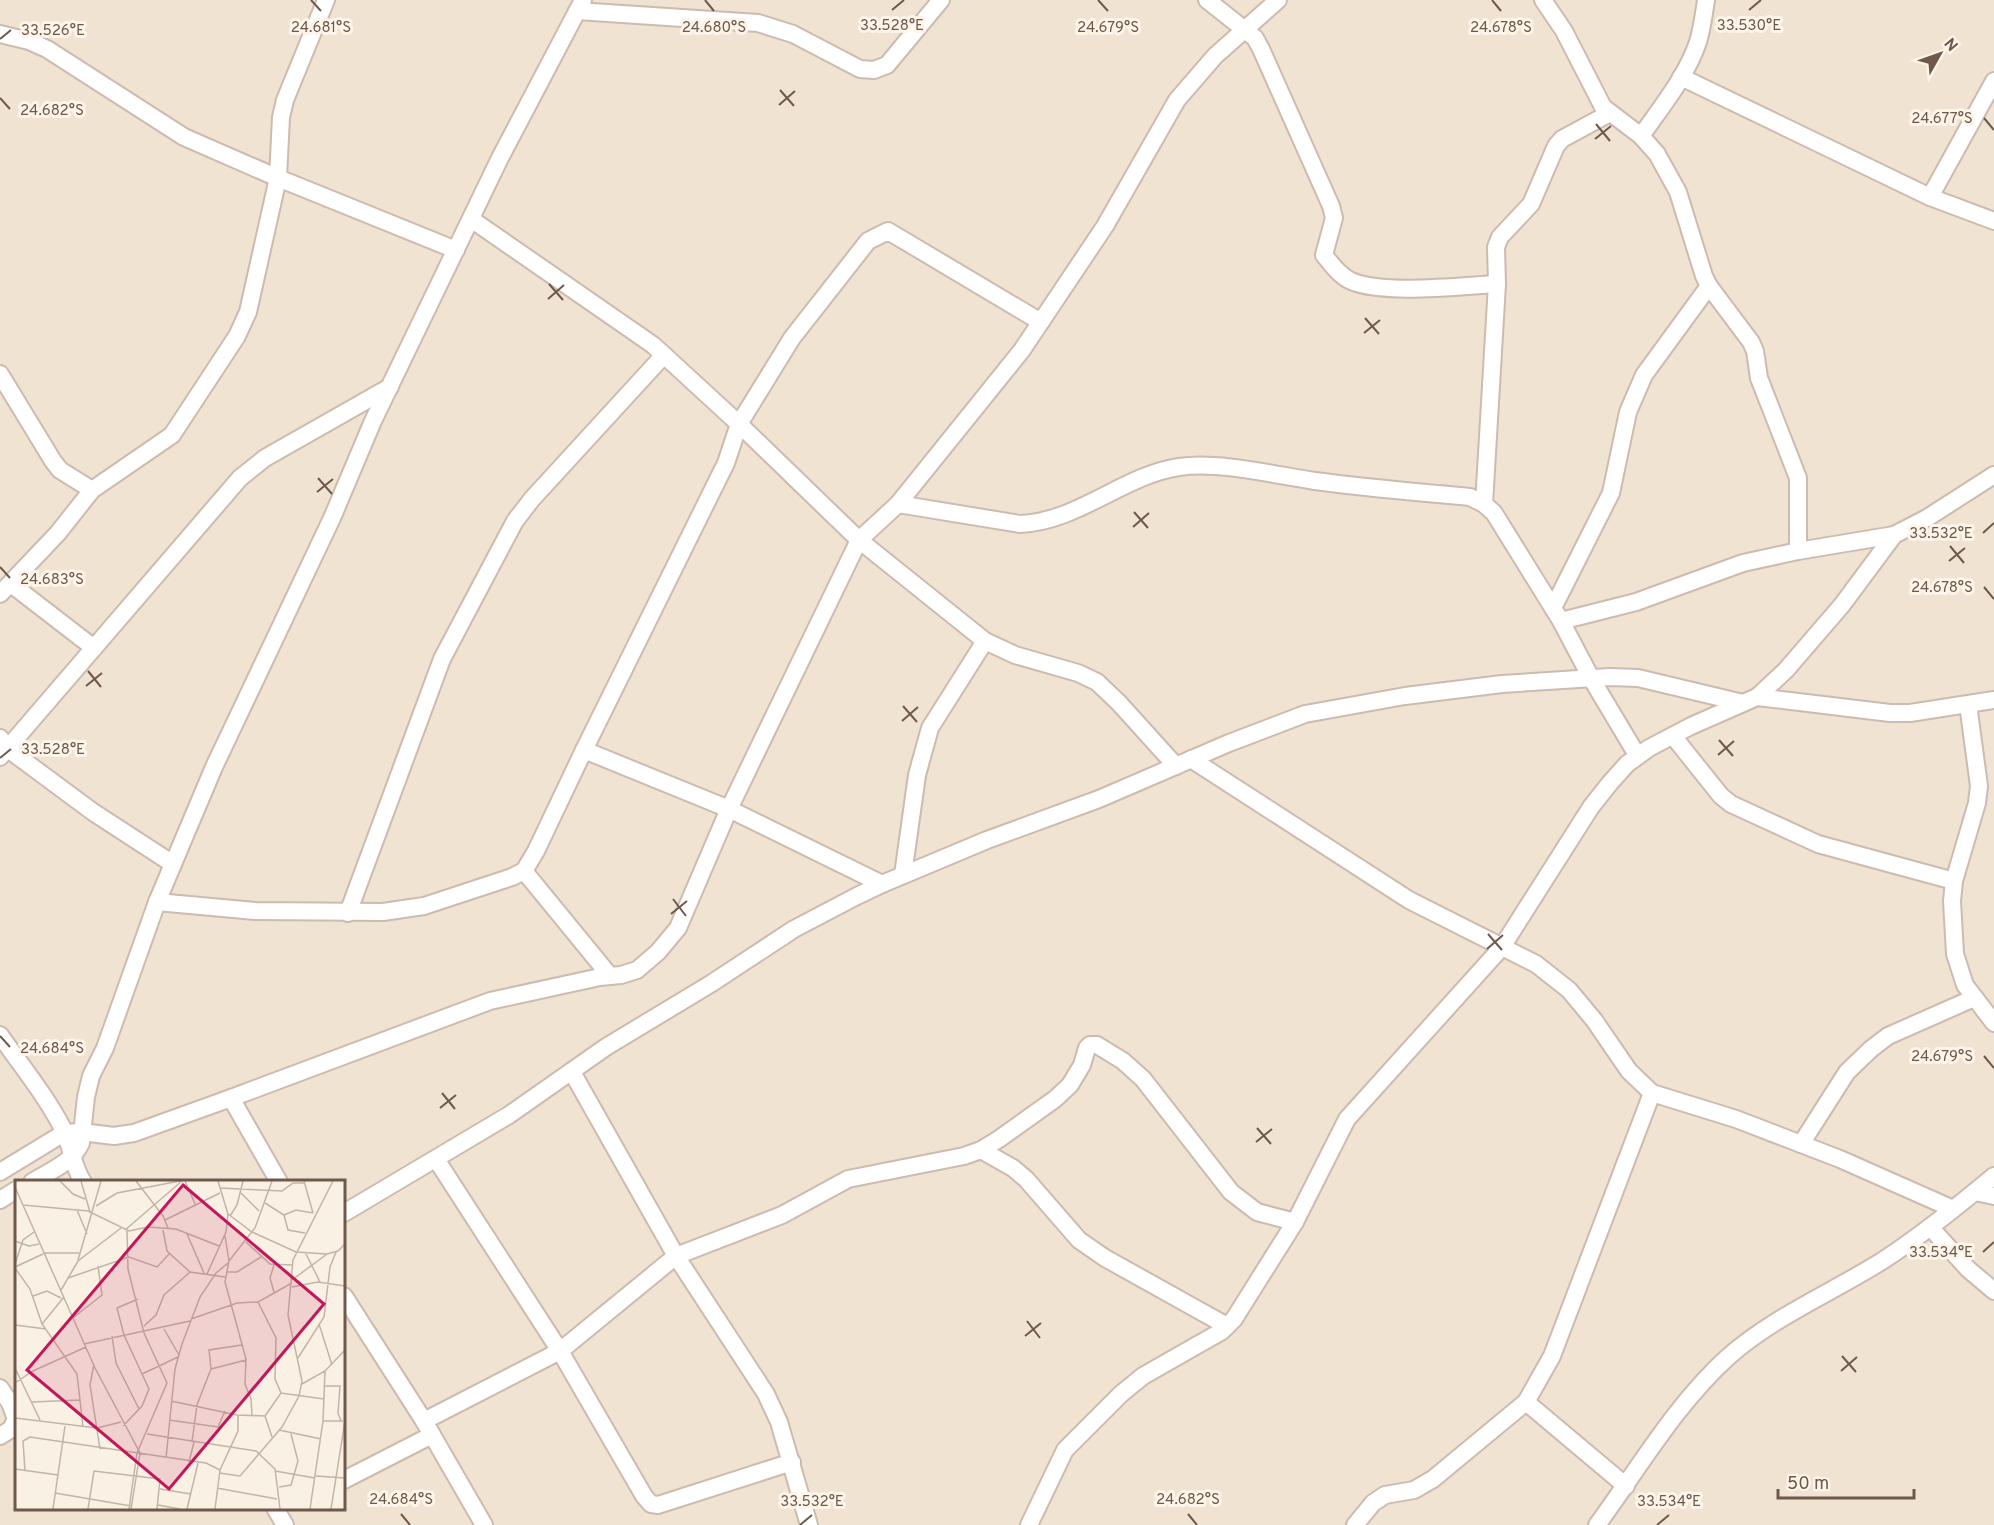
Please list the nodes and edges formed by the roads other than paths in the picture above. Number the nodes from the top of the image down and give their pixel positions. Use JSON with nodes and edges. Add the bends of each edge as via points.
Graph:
{"nodes":[{"id":1,"x":326,"y":0,"type":"edge"},
{"id":2,"x":941,"y":0,"type":"edge"},
{"id":3,"x":1207,"y":0,"type":"edge"},
{"id":4,"x":1278,"y":0,"type":"edge"},
{"id":5,"x":1543,"y":0,"type":"edge"},
{"id":6,"x":1706,"y":0,"type":"edge"},
{"id":7,"x":580,"y":6,"type":"edge"},
{"id":8,"x":1244,"y":29,"type":"junction"},
{"id":9,"x":0,"y":34,"type":"edge"},
{"id":10,"x":1681,"y":77,"type":"junction"},
{"id":11,"x":1994,"y":81,"type":"edge"},
{"id":12,"x":1610,"y":113,"type":"junction"},
{"id":13,"x":1641,"y":136,"type":"junction"},
{"id":14,"x":278,"y":178,"type":"junction"},
{"id":15,"x":1930,"y":197,"type":"junction"},
{"id":16,"x":471,"y":219,"type":"junction"},
{"id":17,"x":1994,"y":222,"type":"edge"},
{"id":18,"x":456,"y":250,"type":"junction"},
{"id":19,"x":1497,"y":284,"type":"junction"},
{"id":20,"x":1709,"y":286,"type":"junction"},
{"id":21,"x":1041,"y":322,"type":"junction"},
{"id":22,"x":664,"y":355,"type":"junction"},
{"id":23,"x":0,"y":374,"type":"edge"},
{"id":24,"x":390,"y":387,"type":"junction"},
{"id":25,"x":739,"y":424,"type":"junction"},
{"id":26,"x":1994,"y":475,"type":"edge"},
{"id":27,"x":92,"y":490,"type":"junction"},
{"id":28,"x":898,"y":504,"type":"junction"},
{"id":29,"x":1484,"y":504,"type":"junction"},
{"id":30,"x":1894,"y":535,"type":"junction"},
{"id":31,"x":859,"y":540,"type":"junction"},
{"id":32,"x":1798,"y":551,"type":"junction"},
{"id":33,"x":5,"y":589,"type":"edge"},
{"id":34,"x":1557,"y":614,"type":"junction"},
{"id":35,"x":985,"y":641,"type":"junction"},
{"id":36,"x":94,"y":648,"type":"junction"},
{"id":37,"x":1591,"y":678,"type":"junction"},
{"id":38,"x":1750,"y":700,"type":"junction"},
{"id":39,"x":1994,"y":700,"type":"edge"},
{"id":40,"x":1968,"y":705,"type":"junction"},
{"id":41,"x":1673,"y":736,"type":"junction"},
{"id":42,"x":3,"y":748,"type":"edge"},
{"id":43,"x":584,"y":750,"type":"junction"},
{"id":44,"x":1637,"y":755,"type":"junction"},
{"id":45,"x":1183,"y":763,"type":"junction"},
{"id":46,"x":729,"y":809,"type":"junction"},
{"id":47,"x":173,"y":864,"type":"junction"},
{"id":48,"x":524,"y":871,"type":"junction"},
{"id":49,"x":903,"y":875,"type":"junction"},
{"id":50,"x":1954,"y":881,"type":"junction"},
{"id":51,"x":882,"y":884,"type":"junction"},
{"id":52,"x":157,"y":902,"type":"junction"},
{"id":53,"x":348,"y":914,"type":"junction"},
{"id":54,"x":1502,"y":947,"type":"junction"},
{"id":55,"x":610,"y":976,"type":"junction"},
{"id":56,"x":1974,"y":998,"type":"junction"},
{"id":57,"x":1994,"y":1023,"type":"edge"},
{"id":58,"x":0,"y":1035,"type":"edge"},
{"id":59,"x":572,"y":1072,"type":"junction"},
{"id":60,"x":1652,"y":1094,"type":"junction"},
{"id":61,"x":231,"y":1098,"type":"junction"},
{"id":62,"x":82,"y":1132,"type":"junction"},
{"id":63,"x":64,"y":1133,"type":"junction"},
{"id":64,"x":1801,"y":1144,"type":"junction"},
{"id":65,"x":981,"y":1150,"type":"junction"},
{"id":66,"x":73,"y":1157,"type":"junction"},
{"id":67,"x":436,"y":1159,"type":"junction"},
{"id":68,"x":0,"y":1172,"type":"edge"},
{"id":69,"x":1994,"y":1176,"type":"edge"},
{"id":70,"x":35,"y":1180,"type":"edge"},
{"id":71,"x":82,"y":1180,"type":"edge"},
{"id":72,"x":278,"y":1180,"type":"edge"},
{"id":73,"x":15,"y":1191,"type":"edge"},
{"id":74,"x":1975,"y":1192,"type":"junction"},
{"id":75,"x":1994,"y":1196,"type":"edge"},
{"id":76,"x":0,"y":1200,"type":"edge"},
{"id":77,"x":1953,"y":1209,"type":"junction"},
{"id":78,"x":345,"y":1212,"type":"edge"},
{"id":79,"x":1294,"y":1222,"type":"junction"},
{"id":80,"x":1930,"y":1227,"type":"junction"},
{"id":81,"x":676,"y":1256,"type":"junction"},
{"id":82,"x":1994,"y":1291,"type":"edge"},
{"id":83,"x":345,"y":1298,"type":"edge"},
{"id":84,"x":1227,"y":1326,"type":"junction"},
{"id":85,"x":560,"y":1351,"type":"junction"},
{"id":86,"x":0,"y":1388,"type":"edge"},
{"id":87,"x":1526,"y":1402,"type":"junction"},
{"id":88,"x":15,"y":1416,"type":"edge"},
{"id":89,"x":15,"y":1421,"type":"edge"},
{"id":90,"x":428,"y":1428,"type":"junction"},
{"id":91,"x":0,"y":1436,"type":"edge"},
{"id":92,"x":792,"y":1462,"type":"junction"},
{"id":93,"x":345,"y":1479,"type":"edge"},
{"id":94,"x":1626,"y":1486,"type":"junction"},
{"id":95,"x":484,"y":1525,"type":"edge"},
{"id":96,"x":809,"y":1525,"type":"edge"},
{"id":97,"x":1029,"y":1525,"type":"edge"},
{"id":98,"x":1355,"y":1525,"type":"edge"},
{"id":99,"x":1597,"y":1525,"type":"edge"}],
"edges":[{"from":1,"to":14,"type":"street","via":[[285,100]]},
{"from":2,"to":7,"type":"street","via":[[887,65],[874,70],[860,69],[793,34],[759,23]]},
{"from":3,"to":8,"type":"street"},
{"from":4,"to":8,"type":"street"},
{"from":5,"to":12,"type":"street"},
{"from":6,"to":10,"type":"street","via":[[1699,40]]},
{"from":7,"to":16,"type":"street"},
{"from":8,"to":19,"type":"street","via":[[1261,49],[1331,206],[1334,218],[1324,255],[1341,274],[1352,281],[1382,287]]},
{"from":8,"to":21,"type":"street","via":[[1177,100],[1105,226]]},
{"from":9,"to":14,"type":"street","via":[[46,49],[184,137]]},
{"from":10,"to":13,"type":"street"},
{"from":10,"to":15,"type":"street"},
{"from":11,"to":15,"type":"street"},
{"from":12,"to":13,"type":"street"},
{"from":12,"to":19,"type":"street","via":[[1556,146],[1531,204],[1500,237],[1496,247]]},
{"from":13,"to":20,"type":"street","via":[[1657,154],[1678,192]]},
{"from":14,"to":18,"type":"street"},
{"from":14,"to":27,"type":"street","via":[[248,312],[237,336],[172,435]]},
{"from":15,"to":17,"type":"street"},
{"from":16,"to":18,"type":"street"},
{"from":16,"to":22,"type":"street","via":[[624,323]]},
{"from":18,"to":24,"type":"street"},
{"from":19,"to":29,"type":"street"},
{"from":20,"to":32,"type":"street","via":[[1751,342],[1758,378],[1795,467]]},
{"from":20,"to":34,"type":"street","via":[[1644,375],[1628,412],[1611,494]]},
{"from":21,"to":25,"type":"street","via":[[888,231],[882,233],[868,241],[792,338]]},
{"from":21,"to":28,"type":"street"},
{"from":22,"to":25,"type":"street"},
{"from":22,"to":53,"type":"street","via":[[515,521],[442,659]]},
{"from":23,"to":27,"type":"street","via":[[52,461]]},
{"from":24,"to":36,"type":"street","via":[[266,458],[240,478]]},
{"from":24,"to":47,"type":"street"},
{"from":25,"to":31,"type":"street"},
{"from":25,"to":43,"type":"street","via":[[726,464]]},
{"from":26,"to":30,"type":"street"},
{"from":27,"to":33,"type":"street"},
{"from":28,"to":29,"type":"street","via":[[1033,524],[1160,471],[1206,465],[1470,497]]},
{"from":28,"to":31,"type":"street"},
{"from":29,"to":34,"type":"street","via":[[1494,513]]},
{"from":30,"to":32,"type":"street"},
{"from":30,"to":38,"type":"street","via":[[1842,605],[1786,670]]},
{"from":31,"to":35,"type":"street"},
{"from":31,"to":46,"type":"street"},
{"from":32,"to":34,"type":"street","via":[[1743,562],[1636,602]]},
{"from":33,"to":36,"type":"street"},
{"from":34,"to":37,"type":"street"},
{"from":35,"to":45,"type":"street","via":[[1097,682]]},
{"from":35,"to":49,"type":"street","via":[[930,728],[917,775]]},
{"from":36,"to":42,"type":"street"},
{"from":37,"to":38,"type":"street","via":[[1638,678]]},
{"from":37,"to":44,"type":"street"},
{"from":37,"to":45,"type":"street","via":[[1405,696],[1305,714]]},
{"from":38,"to":40,"type":"street","via":[[1890,713]]},
{"from":38,"to":41,"type":"street"},
{"from":39,"to":40,"type":"street"},
{"from":40,"to":50,"type":"street","via":[[1979,786]]},
{"from":41,"to":44,"type":"street"},
{"from":41,"to":50,"type":"street","via":[[1731,804],[1818,844]]},
{"from":42,"to":47,"type":"street"},
{"from":43,"to":46,"type":"street"},
{"from":43,"to":48,"type":"street"},
{"from":44,"to":54,"type":"street","via":[[1591,807]]},
{"from":45,"to":49,"type":"street"},
{"from":45,"to":54,"type":"street","via":[[1409,900]]},
{"from":46,"to":51,"type":"street"},
{"from":46,"to":55,"type":"street","via":[[678,928],[637,970]]},
{"from":47,"to":52,"type":"street"},
{"from":48,"to":53,"type":"street","via":[[424,906]]},
{"from":48,"to":55,"type":"street"},
{"from":49,"to":51,"type":"street"},
{"from":50,"to":56,"type":"street","via":[[1955,954],[1965,985]]},
{"from":51,"to":59,"type":"street","via":[[794,929]]},
{"from":52,"to":53,"type":"street"},
{"from":52,"to":62,"type":"street","via":[[92,1076]]},
{"from":54,"to":60,"type":"street","via":[[1536,964],[1569,990],[1629,1071]]},
{"from":54,"to":79,"type":"street","via":[[1356,1107]]},
{"from":55,"to":61,"type":"street","via":[[490,1001]]},
{"from":56,"to":57,"type":"street"},
{"from":56,"to":64,"type":"street","via":[[1888,1036],[1871,1049],[1847,1072]]},
{"from":58,"to":63,"type":"street"},
{"from":59,"to":67,"type":"street"},
{"from":59,"to":81,"type":"street"},
{"from":60,"to":64,"type":"street","via":[[1736,1119]]},
{"from":60,"to":87,"type":"street","via":[[1552,1356]]},
{"from":61,"to":62,"type":"street","via":[[134,1132],[114,1136]]},
{"from":61,"to":72,"type":"street"},
{"from":62,"to":63,"type":"street"},
{"from":62,"to":66,"type":"street"},
{"from":63,"to":66,"type":"street"},
{"from":63,"to":68,"type":"street"},
{"from":64,"to":77,"type":"street"},
{"from":65,"to":79,"type":"street","via":[[1055,1099],[1070,1085],[1087,1048],[1097,1045],[1143,1079],[1231,1192],[1257,1212]]},
{"from":65,"to":81,"type":"street","via":[[848,1179],[782,1215]]},
{"from":65,"to":84,"type":"street","via":[[1026,1179],[1080,1240],[1105,1258]]},
{"from":66,"to":70,"type":"street"},
{"from":66,"to":71,"type":"street"},
{"from":67,"to":78,"type":"street"},
{"from":67,"to":85,"type":"street"},
{"from":69,"to":74,"type":"street"},
{"from":73,"to":76,"type":"street"},
{"from":74,"to":75,"type":"street"},
{"from":74,"to":77,"type":"street"},
{"from":77,"to":80,"type":"street"},
{"from":79,"to":84,"type":"street"},
{"from":80,"to":82,"type":"street"},
{"from":80,"to":94,"type":"street","via":[[1882,1261],[1764,1330],[1728,1357],[1688,1399]]},
{"from":81,"to":85,"type":"street"},
{"from":81,"to":92,"type":"street","via":[[766,1395]]},
{"from":83,"to":90,"type":"street"},
{"from":84,"to":97,"type":"street","via":[[1143,1376],[1065,1450]]},
{"from":85,"to":90,"type":"street"},
{"from":85,"to":92,"type":"street","via":[[651,1504]]},
{"from":86,"to":88,"type":"street"},
{"from":87,"to":94,"type":"street"},
{"from":87,"to":98,"type":"street","via":[[1432,1479],[1414,1490],[1385,1495]]},
{"from":89,"to":91,"type":"street"},
{"from":90,"to":93,"type":"street"},
{"from":90,"to":95,"type":"street"},
{"from":92,"to":96,"type":"street"},
{"from":94,"to":99,"type":"street"}]}
